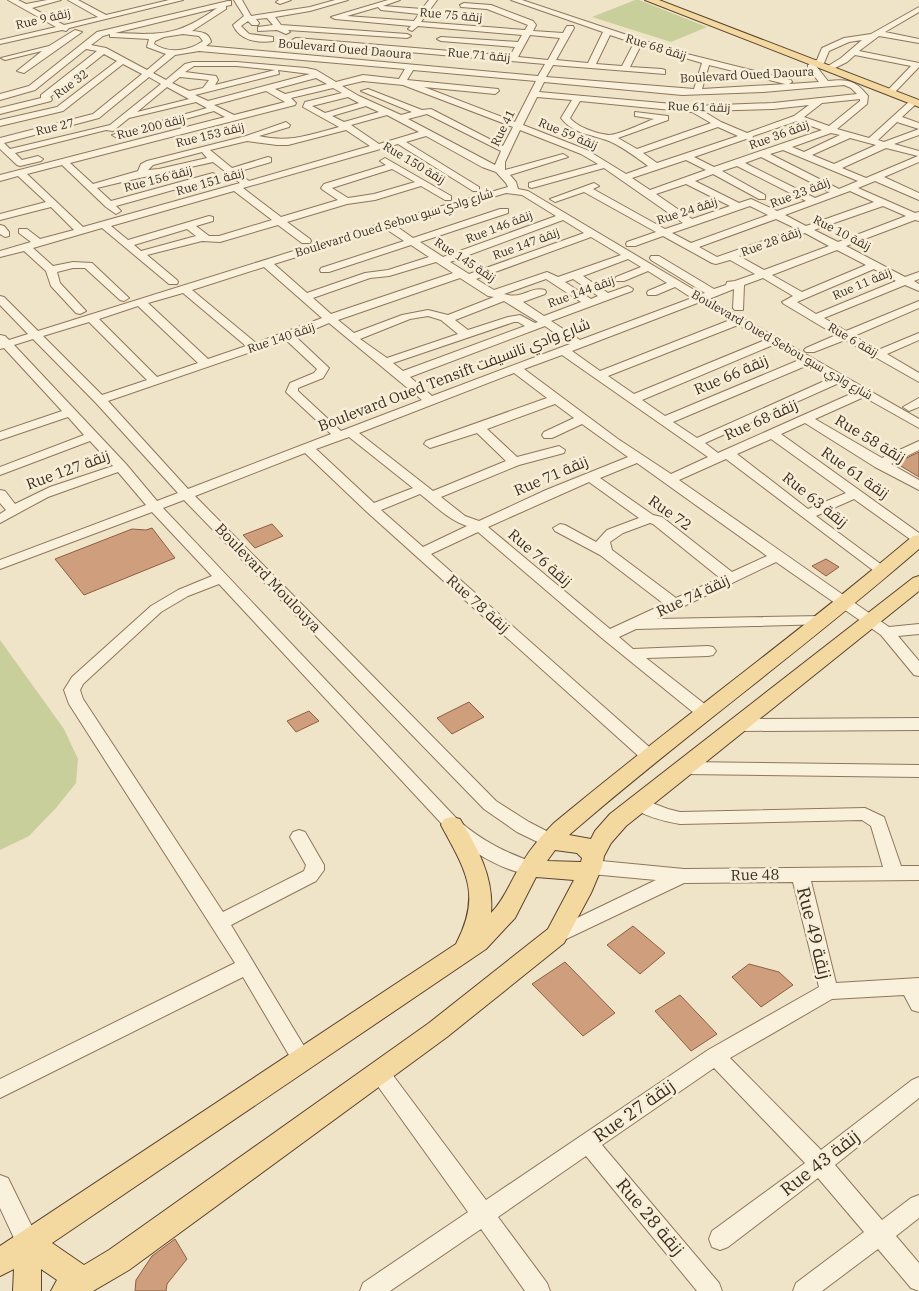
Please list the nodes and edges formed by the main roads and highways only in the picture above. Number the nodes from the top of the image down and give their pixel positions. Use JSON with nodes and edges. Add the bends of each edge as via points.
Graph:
{"nodes":[{"id":1,"x":650,"y":0,"type":"edge"},
{"id":2,"x":665,"y":0,"type":"edge"},
{"id":3,"x":818,"y":62,"type":"junction"},
{"id":4,"x":917,"y":100,"type":"edge"},
{"id":5,"x":919,"y":539,"type":"edge"},
{"id":6,"x":917,"y":587,"type":"edge"},
{"id":7,"x":844,"y":604,"type":"joint"},
{"id":8,"x":452,"y":825,"type":"road end"},
{"id":9,"x":550,"y":840,"type":"junction"},
{"id":10,"x":592,"y":862,"type":"junction"},
{"id":11,"x":530,"y":868,"type":"junction"},
{"id":12,"x":460,"y":955,"type":"junction"},
{"id":13,"x":28,"y":1243,"type":"junction"},
{"id":14,"x":0,"y":1262,"type":"edge"},
{"id":15,"x":79,"y":1288,"type":"edge"},
{"id":16,"x":27,"y":1291,"type":"edge"}],
"edges":[{"from":1,"to":3,"type":"main road"},
{"from":2,"to":3,"type":"main road"},
{"from":3,"to":4,"type":"main road"},
{"from":3,"to":4,"type":"main road"},
{"from":5,"to":7,"type":"main road"},
{"from":6,"to":10,"type":"main road","via":[[878,627],[740,725],[618,820],[603,837]]},
{"from":7,"to":9,"type":"main road"},
{"from":8,"to":12,"type":"main road","via":[[477,869],[481,894],[475,933]]},
{"from":9,"to":10,"type":"main road","via":[[583,845]]},
{"from":9,"to":11,"type":"main road"},
{"from":10,"to":11,"type":"main road","via":[[579,872]]},
{"from":10,"to":15,"type":"main road","via":[[580,893],[556,936],[438,1030]]},
{"from":11,"to":12,"type":"main road","via":[[507,912]]},
{"from":12,"to":13,"type":"main road"},
{"from":13,"to":14,"type":"main road"},
{"from":13,"to":15,"type":"main road"},
{"from":13,"to":16,"type":"main road"}]}
